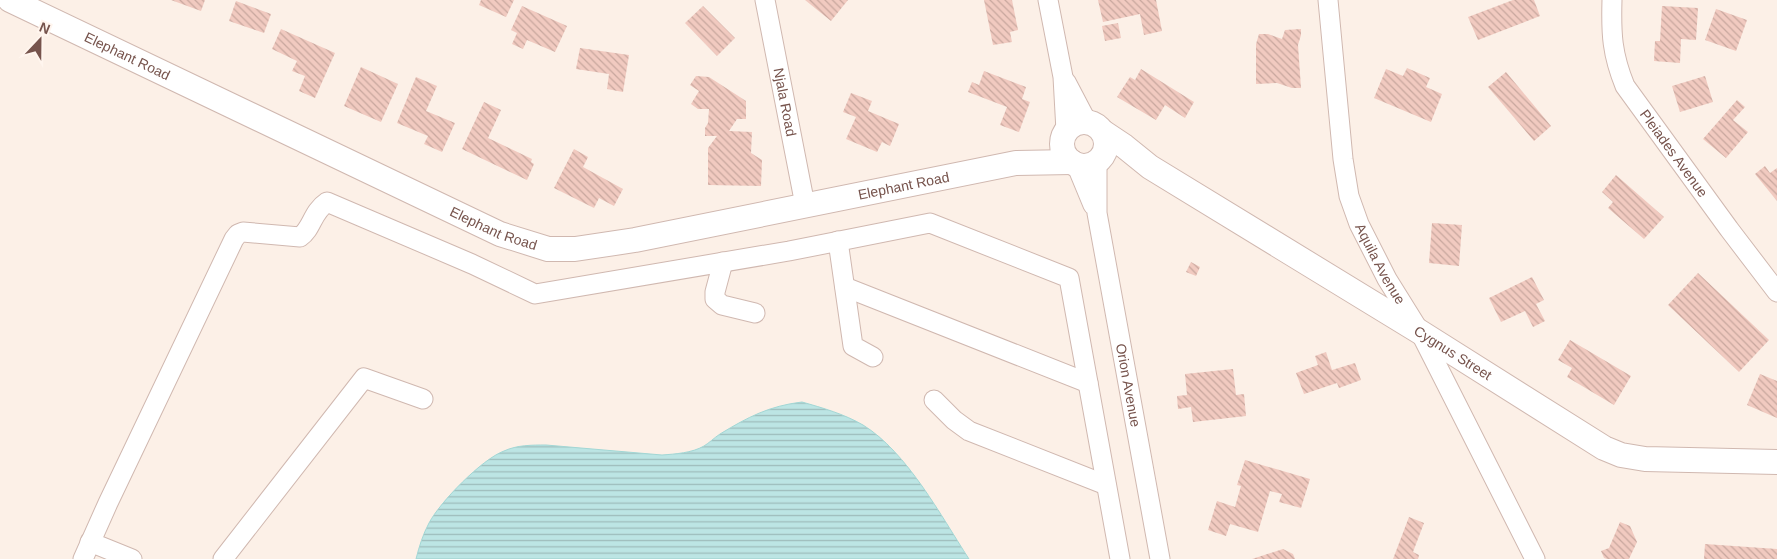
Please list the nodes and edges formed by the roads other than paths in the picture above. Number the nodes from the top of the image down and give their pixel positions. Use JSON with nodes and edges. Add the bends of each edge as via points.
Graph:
{"nodes":[{"id":1,"x":10,"y":0,"type":"edge"},
{"id":2,"x":765,"y":0,"type":"edge"},
{"id":3,"x":1048,"y":0,"type":"edge"},
{"id":4,"x":1328,"y":0,"type":"edge"},
{"id":5,"x":1612,"y":0,"type":"edge"},
{"id":6,"x":1080,"y":131,"type":"junction"},
{"id":7,"x":1087,"y":161,"type":"junction"},
{"id":8,"x":1016,"y":163,"type":"junction"},
{"id":9,"x":1150,"y":167,"type":"junction"},
{"id":10,"x":805,"y":205,"type":"junction"},
{"id":11,"x":838,"y":241,"type":"junction"},
{"id":12,"x":723,"y":262,"type":"junction"},
{"id":13,"x":845,"y":287,"type":"junction"},
{"id":14,"x":1777,"y":292,"type":"edge"},
{"id":15,"x":755,"y":313,"type":"dead end"},
{"id":16,"x":1420,"y":332,"type":"junction"},
{"id":17,"x":873,"y":357,"type":"dead end"},
{"id":18,"x":1088,"y":383,"type":"junction"},
{"id":19,"x":423,"y":399,"type":"dead end"},
{"id":20,"x":934,"y":400,"type":"dead end"},
{"id":21,"x":1777,"y":462,"type":"edge"},
{"id":22,"x":1106,"y":486,"type":"junction"},
{"id":23,"x":87,"y":551,"type":"edge"},
{"id":24,"x":132,"y":559,"type":"edge"},
{"id":25,"x":223,"y":559,"type":"edge"},
{"id":26,"x":1120,"y":559,"type":"edge"},
{"id":27,"x":1160,"y":559,"type":"edge"},
{"id":28,"x":1535,"y":559,"type":"edge"}],
"edges":[{"from":1,"to":10,"type":"street","name":"Elephant Road","via":[[500,234],[548,250],[599,246]]},
{"from":2,"to":10,"type":"street","name":"Njala Road"},
{"from":3,"to":6,"type":"street","via":[[1063,77]]},
{"from":4,"to":16,"type":"street","name":"Aquila Avenue","via":[[1349,196],[1359,224],[1387,279]]},
{"from":5,"to":14,"type":"street","name":"Pleiades Avenue","via":[[1613,49],[1625,86]]},
{"from":6,"to":7,"type":"street","via":[[1063,151]]},
{"from":6,"to":7,"type":"street","via":[[1107,145]]},
{"from":6,"to":8,"type":"street","name":"Elephant Road"},
{"from":6,"to":9,"type":"street","name":"Cygnus Street","via":[[1124,146]]},
{"from":7,"to":8,"type":"street","name":"Elephant Road"},
{"from":7,"to":9,"type":"street","name":"Cygnus Street","via":[[1127,158]]},
{"from":7,"to":27,"type":"street","name":"Orion Avenue"},
{"from":8,"to":10,"type":"street","name":"Elephant Road"},
{"from":9,"to":16,"type":"street","name":"Cygnus Street"},
{"from":11,"to":12,"type":"street"},
{"from":11,"to":13,"type":"street"},
{"from":11,"to":18,"type":"street","via":[[930,223],[1069,278]]},
{"from":12,"to":15,"type":"street","via":[[716,299],[722,305]]},
{"from":12,"to":23,"type":"street","via":[[536,294],[326,202],[318,208],[300,236],[242,232],[234,239]]},
{"from":13,"to":17,"type":"street","via":[[853,346]]},
{"from":13,"to":18,"type":"street"},
{"from":16,"to":21,"type":"street","name":"Cygnus Street","via":[[1584,437],[1621,455],[1645,459]]},
{"from":16,"to":28,"type":"street","name":"Aquila Avenue"},
{"from":18,"to":22,"type":"street"},
{"from":19,"to":25,"type":"street","via":[[364,378]]},
{"from":20,"to":22,"type":"street","via":[[968,431]]},
{"from":22,"to":26,"type":"street"},
{"from":23,"to":24,"type":"street"}]}
